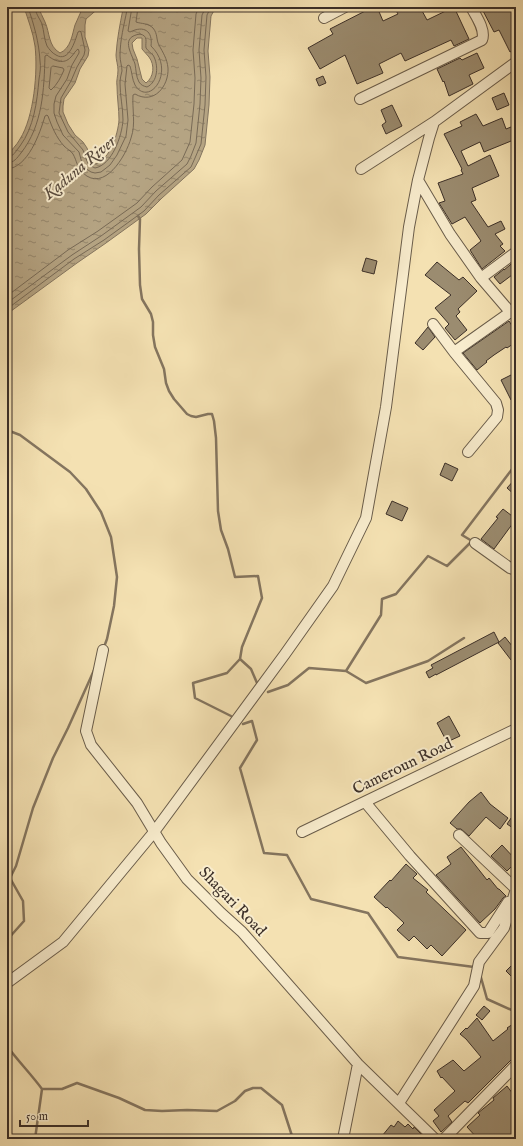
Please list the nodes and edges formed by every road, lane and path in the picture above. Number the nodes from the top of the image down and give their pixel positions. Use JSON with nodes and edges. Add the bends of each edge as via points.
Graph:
{"nodes":[{"id":1,"x":345,"y":7,"type":"edge"},
{"id":2,"x":471,"y":7,"type":"edge"},
{"id":3,"x":324,"y":18,"type":"dead end"},
{"id":4,"x":516,"y":62,"type":"edge"},
{"id":5,"x":360,"y":99,"type":"dead end"},
{"id":6,"x":434,"y":122,"type":"junction"},
{"id":7,"x":361,"y":169,"type":"dead end"},
{"id":8,"x":418,"y":180,"type":"junction"},
{"id":9,"x":516,"y":252,"type":"edge"},
{"id":10,"x":481,"y":278,"type":"junction"},
{"id":11,"x":513,"y":311,"type":"edge"},
{"id":12,"x":433,"y":324,"type":"dead end"},
{"id":13,"x":454,"y":352,"type":"junction"},
{"id":14,"x":468,"y":452,"type":"dead end"},
{"id":15,"x":475,"y":543,"type":"dead end"},
{"id":16,"x":516,"y":570,"type":"edge"},
{"id":17,"x":103,"y":650,"type":"dead end"},
{"id":18,"x":516,"y":729,"type":"edge"},
{"id":19,"x":366,"y":802,"type":"junction"},
{"id":20,"x":154,"y":832,"type":"junction"},
{"id":21,"x":302,"y":832,"type":"dead end"},
{"id":22,"x":460,"y":835,"type":"dead end"},
{"id":23,"x":516,"y":889,"type":"edge"},
{"id":24,"x":7,"y":983,"type":"edge"},
{"id":25,"x":358,"y":1064,"type":"junction"},
{"id":26,"x":516,"y":1066,"type":"edge"},
{"id":27,"x":399,"y":1103,"type":"junction"},
{"id":28,"x":343,"y":1139,"type":"edge"},
{"id":29,"x":435,"y":1139,"type":"edge"},
{"id":30,"x":444,"y":1139,"type":"edge"}],
"edges":[{"from":1,"to":3,"type":"street"},
{"from":2,"to":5,"type":"street","via":[[483,29],[482,40]]},
{"from":4,"to":6,"type":"street"},
{"from":6,"to":7,"type":"street"},
{"from":6,"to":8,"type":"street"},
{"from":8,"to":10,"type":"street","via":[[450,234]]},
{"from":8,"to":20,"type":"street","via":[[409,227],[386,408],[366,518],[333,586]]},
{"from":9,"to":10,"type":"street"},
{"from":10,"to":11,"type":"street"},
{"from":11,"to":13,"type":"street"},
{"from":12,"to":13,"type":"street"},
{"from":13,"to":14,"type":"street","via":[[496,404],[498,410],[497,417]]},
{"from":15,"to":16,"type":"street"},
{"from":17,"to":20,"type":"street","name":"Shagari Road","via":[[86,731],[91,745],[137,803]]},
{"from":18,"to":19,"type":"street","name":"Cameroun Road"},
{"from":19,"to":21,"type":"street","name":"Cameroun Road"},
{"from":19,"to":23,"type":"street","via":[[410,856],[480,933],[488,933]]},
{"from":20,"to":24,"type":"street","via":[[63,942]]},
{"from":20,"to":25,"type":"street","name":"Shagari Road","via":[[187,879],[242,932]]},
{"from":22,"to":23,"type":"street"},
{"from":23,"to":27,"type":"street","via":[[504,928],[478,969],[474,986]]},
{"from":25,"to":27,"type":"street","name":"Shagari Road"},
{"from":25,"to":28,"type":"street"},
{"from":26,"to":30,"type":"street"},
{"from":27,"to":29,"type":"street","name":"Shagari Road"}]}
